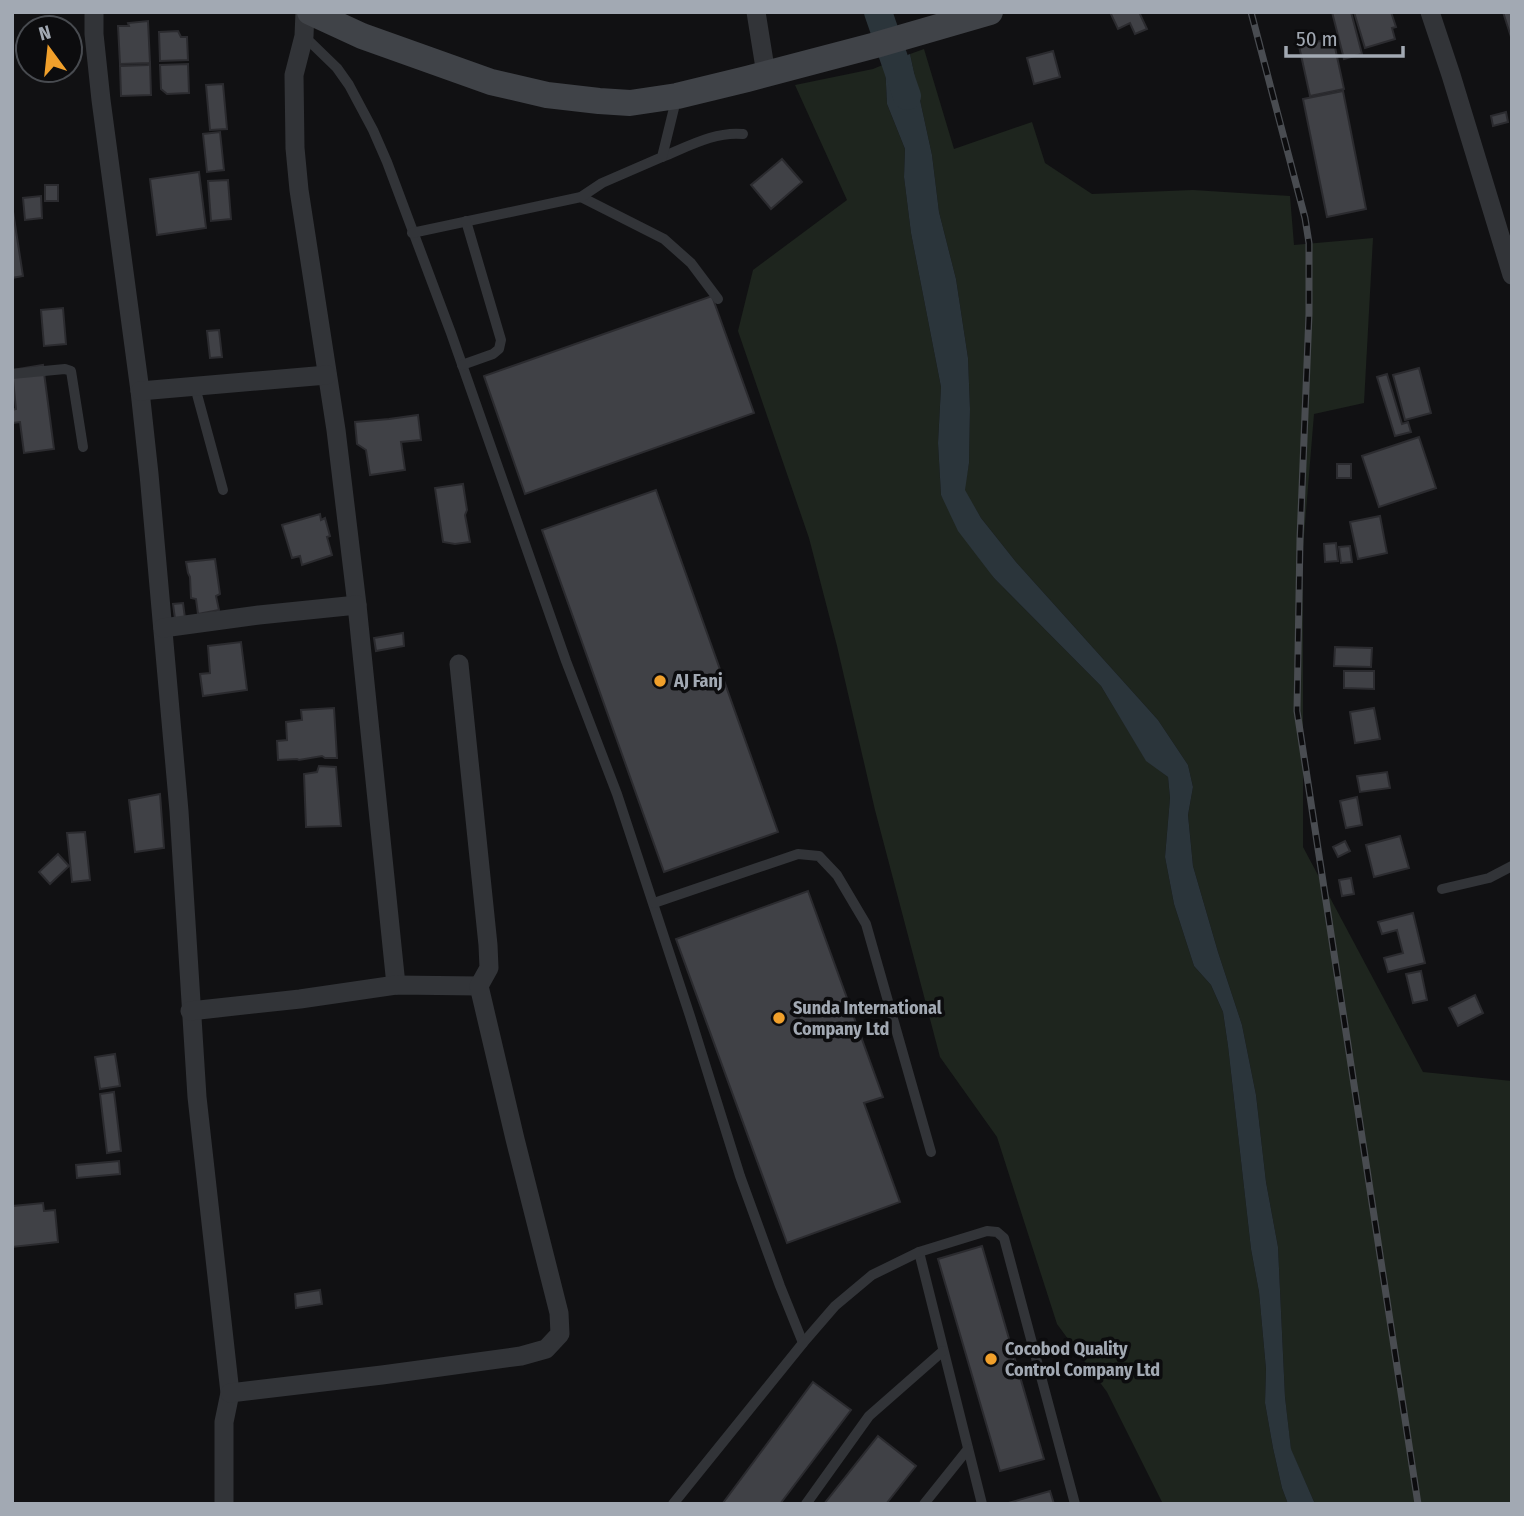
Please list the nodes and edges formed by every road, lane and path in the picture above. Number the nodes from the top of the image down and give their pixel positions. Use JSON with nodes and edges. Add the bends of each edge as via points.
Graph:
{"nodes":[{"id":1,"x":94,"y":12,"type":"edge"},
{"id":2,"x":756,"y":12,"type":"edge"},
{"id":3,"x":990,"y":12,"type":"edge"},
{"id":4,"x":1430,"y":12,"type":"edge"},
{"id":5,"x":306,"y":20,"type":"edge"},
{"id":6,"x":766,"y":74,"type":"junction"},
{"id":7,"x":677,"y":96,"type":"junction"},
{"id":8,"x":743,"y":134,"type":"dead end"},
{"id":9,"x":662,"y":158,"type":"junction"},
{"id":10,"x":581,"y":197,"type":"junction"},
{"id":11,"x":466,"y":221,"type":"junction"},
{"id":12,"x":412,"y":233,"type":"junction"},
{"id":13,"x":1512,"y":275,"type":"edge"},
{"id":14,"x":718,"y":299,"type":"dead end"},
{"id":15,"x":462,"y":365,"type":"junction"},
{"id":16,"x":12,"y":374,"type":"edge"},
{"id":17,"x":327,"y":375,"type":"junction"},
{"id":18,"x":195,"y":387,"type":"junction"},
{"id":19,"x":140,"y":391,"type":"junction"},
{"id":20,"x":83,"y":447,"type":"dead end"},
{"id":21,"x":223,"y":490,"type":"dead end"},
{"id":22,"x":357,"y":605,"type":"junction"},
{"id":23,"x":163,"y":628,"type":"junction"},
{"id":24,"x":459,"y":664,"type":"dead end"},
{"id":25,"x":1512,"y":866,"type":"edge"},
{"id":26,"x":1442,"y":888,"type":"dead end"},
{"id":27,"x":654,"y":903,"type":"junction"},
{"id":28,"x":396,"y":985,"type":"junction"},
{"id":29,"x":479,"y":986,"type":"junction"},
{"id":30,"x":190,"y":1010,"type":"junction"},
{"id":31,"x":931,"y":1152,"type":"dead end"},
{"id":32,"x":919,"y":1252,"type":"junction"},
{"id":33,"x":803,"y":1343,"type":"junction"},
{"id":34,"x":943,"y":1351,"type":"junction"},
{"id":35,"x":230,"y":1393,"type":"junction"},
{"id":36,"x":968,"y":1449,"type":"junction"},
{"id":37,"x":223,"y":1504,"type":"edge"},
{"id":38,"x":673,"y":1504,"type":"edge"},
{"id":39,"x":806,"y":1504,"type":"edge"},
{"id":40,"x":924,"y":1504,"type":"edge"},
{"id":41,"x":982,"y":1504,"type":"edge"},
{"id":42,"x":1075,"y":1504,"type":"edge"}],
"edges":[{"from":1,"to":19,"type":"street","via":[[102,113]]},
{"from":2,"to":6,"type":"street"},
{"from":3,"to":6,"type":"main road"},
{"from":4,"to":13,"type":"street"},
{"from":5,"to":7,"type":"main road","via":[[502,84],[547,94],[630,103]]},
{"from":5,"to":12,"type":"lane","via":[[373,131]]},
{"from":5,"to":17,"type":"street","via":[[294,75],[295,148]]},
{"from":6,"to":7,"type":"main road"},
{"from":7,"to":9,"type":"lane"},
{"from":8,"to":9,"type":"lane","via":[[716,136]]},
{"from":9,"to":10,"type":"lane","via":[[602,183]]},
{"from":10,"to":11,"type":"lane"},
{"from":10,"to":14,"type":"lane","via":[[664,239],[691,263]]},
{"from":11,"to":12,"type":"lane"},
{"from":11,"to":15,"type":"lane","via":[[500,340],[493,354]]},
{"from":12,"to":15,"type":"lane"},
{"from":15,"to":27,"type":"lane"},
{"from":16,"to":20,"type":"lane","via":[[71,371]]},
{"from":17,"to":18,"type":"street"},
{"from":17,"to":22,"type":"street"},
{"from":18,"to":19,"type":"street"},
{"from":18,"to":21,"type":"lane"},
{"from":19,"to":23,"type":"street"},
{"from":22,"to":23,"type":"street"},
{"from":22,"to":28,"type":"street"},
{"from":23,"to":30,"type":"street"},
{"from":24,"to":29,"type":"street","via":[[488,945],[489,968]]},
{"from":25,"to":26,"type":"lane","via":[[1489,878]]},
{"from":27,"to":31,"type":"lane","via":[[799,854],[819,856],[837,875],[866,925]]},
{"from":27,"to":33,"type":"lane","via":[[740,1176]]},
{"from":28,"to":29,"type":"street"},
{"from":28,"to":30,"type":"street"},
{"from":29,"to":35,"type":"street","via":[[559,1313],[560,1334],[546,1349],[521,1356]]},
{"from":30,"to":35,"type":"street"},
{"from":32,"to":33,"type":"lane","via":[[872,1275],[835,1306]]},
{"from":32,"to":34,"type":"lane"},
{"from":32,"to":42,"type":"lane","via":[[987,1231],[1004,1238]]},
{"from":33,"to":38,"type":"lane"},
{"from":34,"to":36,"type":"lane"},
{"from":34,"to":39,"type":"lane","via":[[869,1416]]},
{"from":35,"to":37,"type":"street","via":[[224,1422]]},
{"from":36,"to":40,"type":"lane"},
{"from":36,"to":41,"type":"lane"}]}
